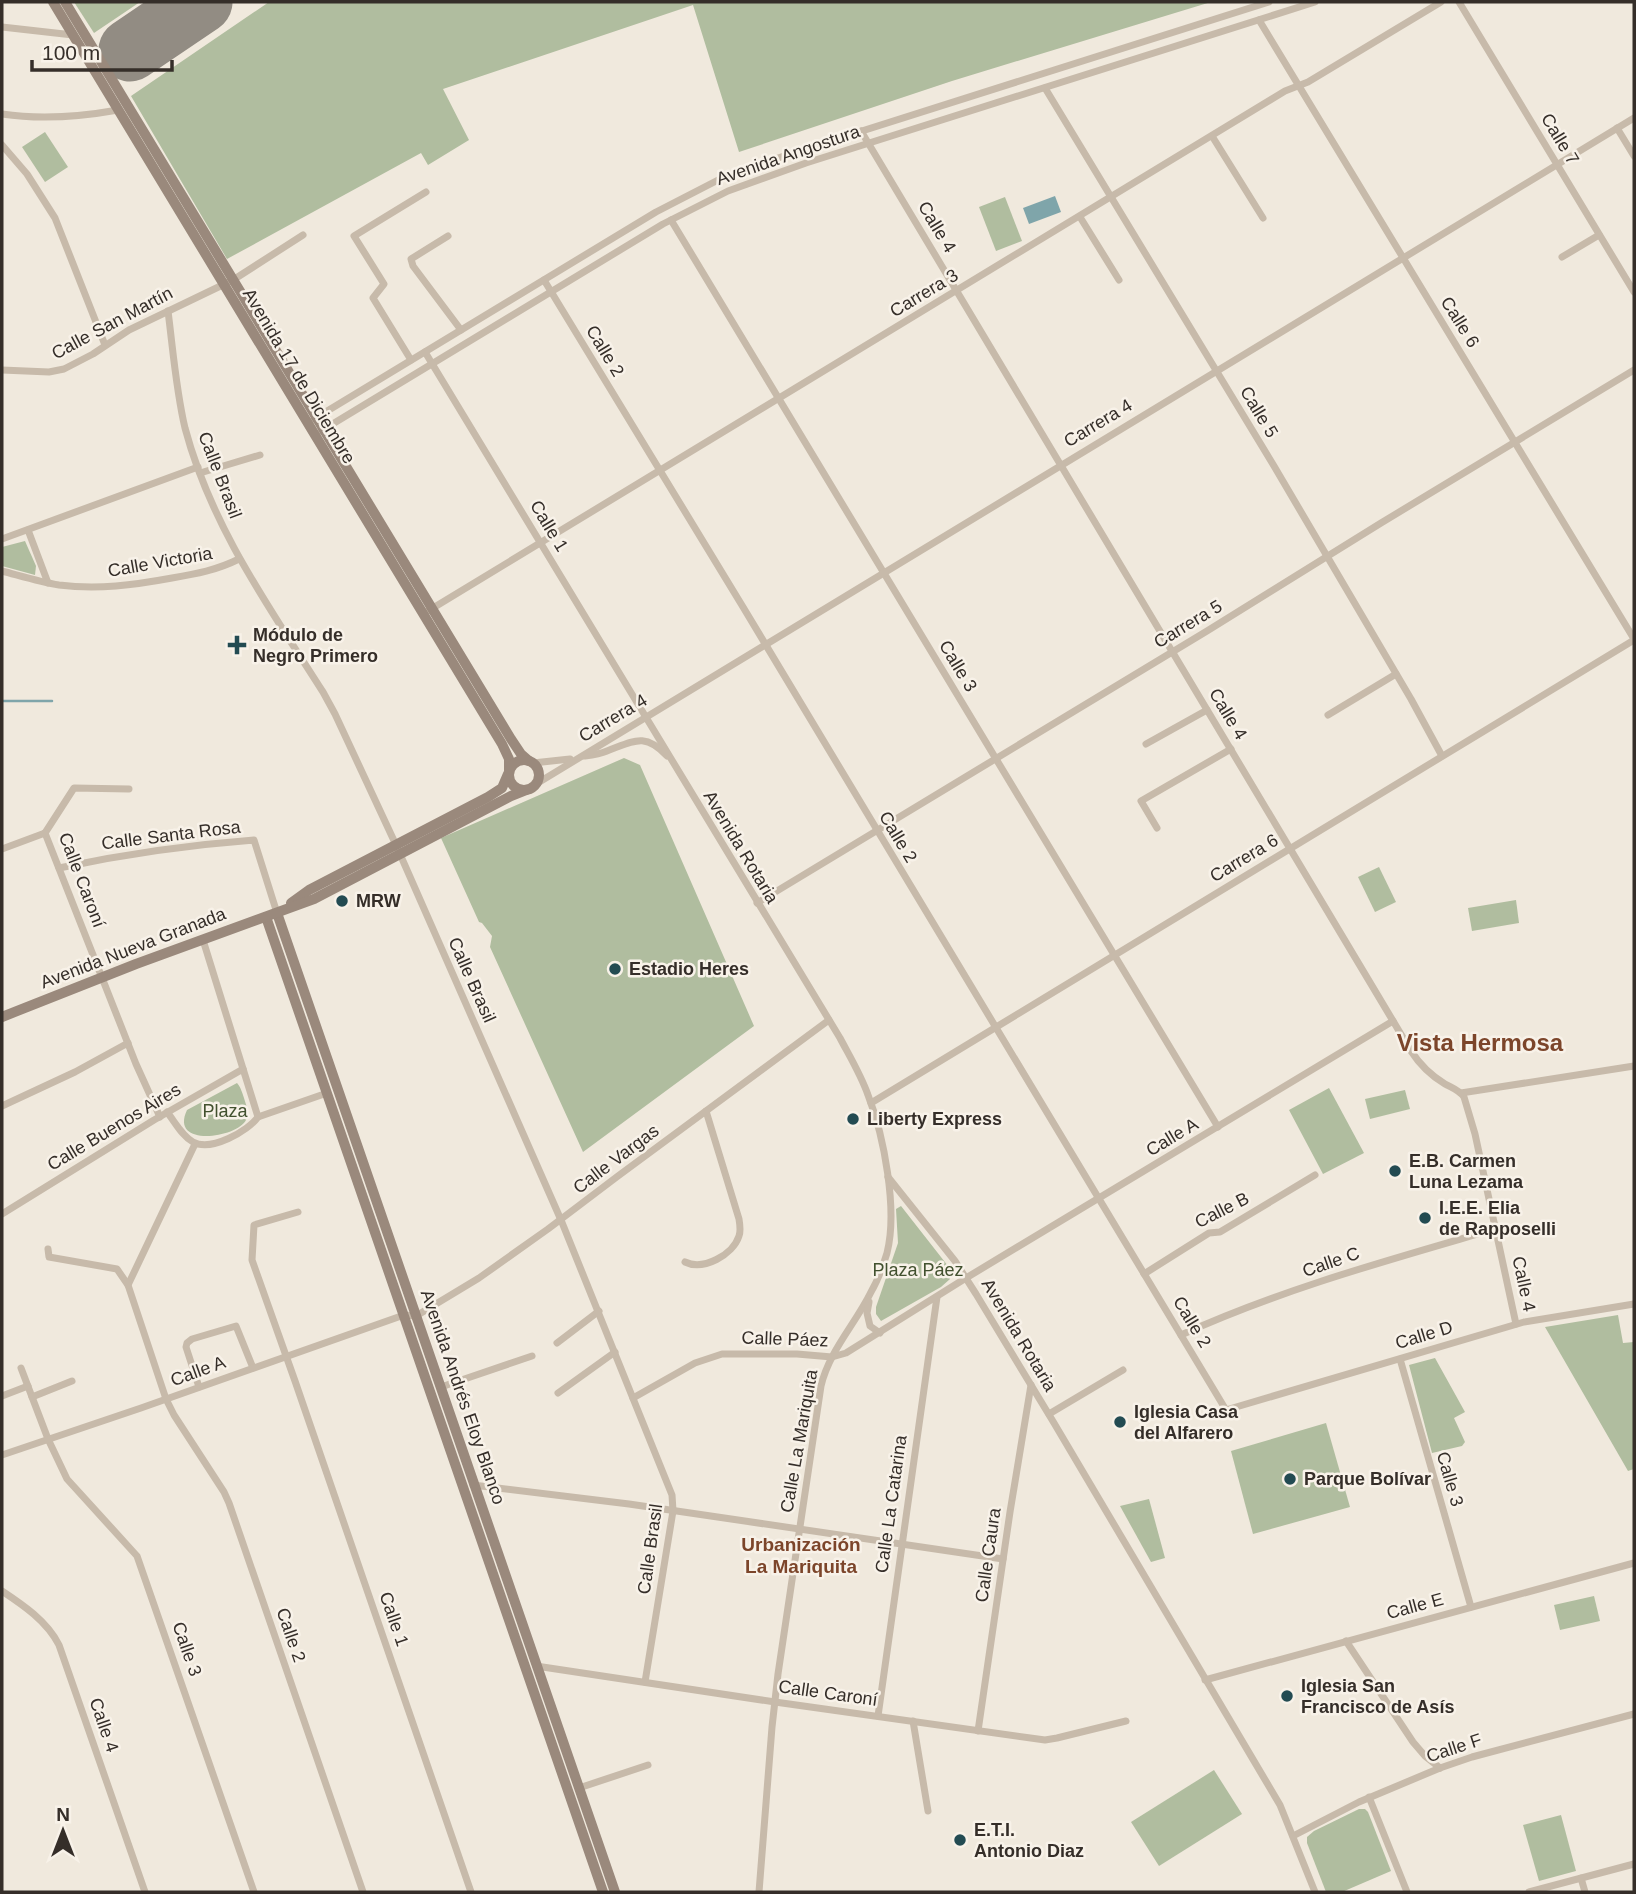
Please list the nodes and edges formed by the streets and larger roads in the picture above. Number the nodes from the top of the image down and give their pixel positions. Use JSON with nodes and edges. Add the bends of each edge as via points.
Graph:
{"nodes":[{"id":1,"x":53,"y":2,"type":"edge"},
{"id":2,"x":65,"y":2,"type":"edge"},
{"id":3,"x":1269,"y":2,"type":"edge"},
{"id":4,"x":1315,"y":2,"type":"edge"},
{"id":5,"x":1441,"y":2,"type":"edge"},
{"id":6,"x":1459,"y":2,"type":"edge"},
{"id":7,"x":1259,"y":20,"type":"junction"},
{"id":8,"x":2,"y":27,"type":"edge"},
{"id":9,"x":73,"y":35,"type":"junction"},
{"id":10,"x":1299,"y":87,"type":"junction"},
{"id":11,"x":1045,"y":88,"type":"junction"},
{"id":12,"x":118,"y":110,"type":"junction"},
{"id":13,"x":2,"y":114,"type":"edge"},
{"id":14,"x":1634,"y":117,"type":"edge"},
{"id":15,"x":1617,"y":128,"type":"junction"},
{"id":16,"x":861,"y":131,"type":"junction"},
{"id":17,"x":1212,"y":136,"type":"junction"},
{"id":18,"x":868,"y":144,"type":"junction"},
{"id":19,"x":2,"y":145,"type":"edge"},
{"id":20,"x":1634,"y":156,"type":"edge"},
{"id":21,"x":1557,"y":164,"type":"junction"},
{"id":22,"x":426,"y":192,"type":"dead end"},
{"id":23,"x":1110,"y":198,"type":"junction"},
{"id":24,"x":1080,"y":216,"type":"junction"},
{"id":25,"x":1263,"y":218,"type":"dead end"},
{"id":26,"x":671,"y":220,"type":"junction"},
{"id":27,"x":303,"y":235,"type":"dead end"},
{"id":28,"x":1599,"y":235,"type":"junction"},
{"id":29,"x":448,"y":236,"type":"dead end"},
{"id":30,"x":1562,"y":257,"type":"dead end"},
{"id":31,"x":1402,"y":258,"type":"junction"},
{"id":32,"x":544,"y":280,"type":"junction"},
{"id":33,"x":1119,"y":280,"type":"dead end"},
{"id":34,"x":228,"y":282,"type":"junction"},
{"id":35,"x":551,"y":292,"type":"junction"},
{"id":36,"x":957,"y":292,"type":"junction"},
{"id":37,"x":1634,"y":292,"type":"edge"},
{"id":38,"x":168,"y":311,"type":"junction"},
{"id":39,"x":461,"y":330,"type":"junction"},
{"id":40,"x":106,"y":345,"type":"junction"},
{"id":41,"x":425,"y":352,"type":"junction"},
{"id":42,"x":411,"y":360,"type":"junction"},
{"id":43,"x":433,"y":364,"type":"junction"},
{"id":44,"x":2,"y":370,"type":"edge"},
{"id":45,"x":1634,"y":370,"type":"edge"},
{"id":46,"x":1216,"y":371,"type":"junction"},
{"id":47,"x":778,"y":399,"type":"junction"},
{"id":48,"x":312,"y":421,"type":"junction"},
{"id":49,"x":319,"y":433,"type":"junction"},
{"id":50,"x":1515,"y":442,"type":"junction"},
{"id":51,"x":260,"y":455,"type":"dead end"},
{"id":52,"x":1060,"y":465,"type":"junction"},
{"id":53,"x":199,"y":470,"type":"junction"},
{"id":54,"x":659,"y":470,"type":"junction"},
{"id":55,"x":28,"y":530,"type":"junction"},
{"id":56,"x":2,"y":539,"type":"edge"},
{"id":57,"x":540,"y":542,"type":"junction"},
{"id":58,"x":1327,"y":556,"type":"junction"},
{"id":59,"x":239,"y":559,"type":"junction"},
{"id":60,"x":2,"y":571,"type":"edge"},
{"id":61,"x":883,"y":572,"type":"junction"},
{"id":62,"x":48,"y":583,"type":"junction"},
{"id":63,"x":427,"y":611,"type":"junction"},
{"id":64,"x":1634,"y":640,"type":"edge"},
{"id":65,"x":765,"y":644,"type":"junction"},
{"id":66,"x":1172,"y":652,"type":"junction"},
{"id":67,"x":1396,"y":674,"type":"junction"},
{"id":68,"x":1207,"y":710,"type":"junction"},
{"id":69,"x":1328,"y":715,"type":"dead end"},
{"id":70,"x":646,"y":717,"type":"junction"},
{"id":71,"x":1146,"y":744,"type":"dead end"},
{"id":72,"x":1231,"y":749,"type":"junction"},
{"id":73,"x":1442,"y":756,"type":"junction"},
{"id":74,"x":578,"y":757,"type":"junction"},
{"id":75,"x":995,"y":759,"type":"junction"},
{"id":76,"x":531,"y":762,"type":"junction"},
{"id":77,"x":674,"y":764,"type":"junction"},
{"id":78,"x":509,"y":772,"type":"junction"},
{"id":79,"x":531,"y":787,"type":"junction"},
{"id":80,"x":130,"y":789,"type":"dead end"},
{"id":81,"x":1157,"y":828,"type":"dead end"},
{"id":82,"x":876,"y":831,"type":"junction"},
{"id":83,"x":45,"y":834,"type":"junction"},
{"id":84,"x":1290,"y":848,"type":"junction"},
{"id":85,"x":2,"y":849,"type":"edge"},
{"id":86,"x":398,"y":850,"type":"junction"},
{"id":87,"x":59,"y":869,"type":"junction"},
{"id":88,"x":757,"y":903,"type":"junction"},
{"id":89,"x":272,"y":915,"type":"junction"},
{"id":90,"x":203,"y":940,"type":"junction"},
{"id":91,"x":1115,"y":955,"type":"junction"},
{"id":92,"x":102,"y":977,"type":"junction"},
{"id":93,"x":2,"y":1017,"type":"edge"},
{"id":94,"x":829,"y":1020,"type":"junction"},
{"id":95,"x":1393,"y":1021,"type":"junction"},
{"id":96,"x":995,"y":1027,"type":"junction"},
{"id":97,"x":128,"y":1044,"type":"junction"},
{"id":98,"x":1634,"y":1066,"type":"edge"},
{"id":99,"x":243,"y":1069,"type":"junction"},
{"id":100,"x":327,"y":1093,"type":"junction"},
{"id":101,"x":1461,"y":1093,"type":"junction"},
{"id":102,"x":871,"y":1103,"type":"junction"},
{"id":103,"x":2,"y":1106,"type":"edge"},
{"id":104,"x":706,"y":1111,"type":"junction"},
{"id":105,"x":164,"y":1114,"type":"junction"},
{"id":106,"x":258,"y":1117,"type":"junction"},
{"id":107,"x":1218,"y":1127,"type":"junction"},
{"id":108,"x":195,"y":1144,"type":"junction"},
{"id":109,"x":1315,"y":1174,"type":"dead end"},
{"id":110,"x":887,"y":1176,"type":"junction"},
{"id":111,"x":1100,"y":1199,"type":"junction"},
{"id":112,"x":298,"y":1212,"type":"dead end"},
{"id":113,"x":2,"y":1214,"type":"edge"},
{"id":114,"x":561,"y":1220,"type":"junction"},
{"id":115,"x":1495,"y":1229,"type":"junction"},
{"id":116,"x":48,"y":1249,"type":"dead end"},
{"id":117,"x":685,"y":1262,"type":"dead end"},
{"id":118,"x":1144,"y":1274,"type":"junction"},
{"id":119,"x":966,"y":1278,"type":"junction"},
{"id":120,"x":128,"y":1285,"type":"junction"},
{"id":121,"x":871,"y":1294,"type":"junction"},
{"id":122,"x":937,"y":1297,"type":"junction"},
{"id":123,"x":1634,"y":1304,"type":"edge"},
{"id":124,"x":599,"y":1311,"type":"junction"},
{"id":125,"x":404,"y":1315,"type":"junction"},
{"id":126,"x":416,"y":1316,"type":"junction"},
{"id":127,"x":1516,"y":1324,"type":"junction"},
{"id":128,"x":880,"y":1333,"type":"junction"},
{"id":129,"x":1181,"y":1335,"type":"junction"},
{"id":130,"x":557,"y":1343,"type":"dead end"},
{"id":131,"x":615,"y":1352,"type":"junction"},
{"id":132,"x":286,"y":1356,"type":"junction"},
{"id":133,"x":532,"y":1356,"type":"dead end"},
{"id":134,"x":832,"y":1357,"type":"junction"},
{"id":135,"x":1400,"y":1359,"type":"junction"},
{"id":136,"x":21,"y":1368,"type":"dead end"},
{"id":137,"x":253,"y":1368,"type":"junction"},
{"id":138,"x":1123,"y":1370,"type":"dead end"},
{"id":139,"x":72,"y":1381,"type":"dead end"},
{"id":140,"x":1031,"y":1384,"type":"junction"},
{"id":141,"x":28,"y":1386,"type":"junction"},
{"id":142,"x":199,"y":1387,"type":"junction"},
{"id":143,"x":441,"y":1387,"type":"junction"},
{"id":144,"x":558,"y":1393,"type":"dead end"},
{"id":145,"x":2,"y":1396,"type":"edge"},
{"id":146,"x":32,"y":1397,"type":"junction"},
{"id":147,"x":633,"y":1398,"type":"junction"},
{"id":148,"x":166,"y":1399,"type":"junction"},
{"id":149,"x":1226,"y":1410,"type":"joint"},
{"id":150,"x":1049,"y":1414,"type":"junction"},
{"id":151,"x":48,"y":1439,"type":"junction"},
{"id":152,"x":2,"y":1455,"type":"edge"},
{"id":153,"x":462,"y":1484,"type":"junction"},
{"id":154,"x":475,"y":1485,"type":"junction"},
{"id":155,"x":673,"y":1511,"type":"junction"},
{"id":156,"x":800,"y":1529,"type":"junction"},
{"id":157,"x":901,"y":1544,"type":"junction"},
{"id":158,"x":1003,"y":1559,"type":"junction"},
{"id":159,"x":1634,"y":1563,"type":"edge"},
{"id":160,"x":2,"y":1591,"type":"edge"},
{"id":161,"x":1471,"y":1607,"type":"junction"},
{"id":162,"x":1346,"y":1641,"type":"junction"},
{"id":163,"x":524,"y":1664,"type":"junction"},
{"id":164,"x":537,"y":1666,"type":"junction"},
{"id":165,"x":1205,"y":1680,"type":"junction"},
{"id":166,"x":645,"y":1682,"type":"junction"},
{"id":167,"x":775,"y":1702,"type":"junction"},
{"id":168,"x":1634,"y":1714,"type":"edge"},
{"id":169,"x":878,"y":1716,"type":"junction"},
{"id":170,"x":913,"y":1721,"type":"junction"},
{"id":171,"x":1126,"y":1721,"type":"dead end"},
{"id":172,"x":978,"y":1731,"type":"junction"},
{"id":173,"x":648,"y":1765,"type":"dead end"},
{"id":174,"x":1440,"y":1768,"type":"junction"},
{"id":175,"x":579,"y":1787,"type":"junction"},
{"id":176,"x":1369,"y":1797,"type":"junction"},
{"id":177,"x":928,"y":1811,"type":"dead end"},
{"id":178,"x":1293,"y":1836,"type":"junction"},
{"id":179,"x":1634,"y":1864,"type":"edge"},
{"id":180,"x":1581,"y":1878,"type":"junction"},
{"id":181,"x":145,"y":1892,"type":"edge"},
{"id":182,"x":254,"y":1892,"type":"edge"},
{"id":183,"x":363,"y":1892,"type":"edge"},
{"id":184,"x":471,"y":1892,"type":"edge"},
{"id":185,"x":603,"y":1892,"type":"edge"},
{"id":186,"x":615,"y":1892,"type":"edge"},
{"id":187,"x":760,"y":1892,"type":"edge"},
{"id":188,"x":1315,"y":1892,"type":"edge"},
{"id":189,"x":1408,"y":1892,"type":"edge"},
{"id":190,"x":1528,"y":1892,"type":"edge"},
{"id":191,"x":1585,"y":1892,"type":"edge"}],
"edges":[{"from":1,"to":9,"type":"street","name":"Avenida 17 de Diciembre"},
{"from":2,"to":34,"type":"street","name":"Avenida 17 de Diciembre"},
{"from":3,"to":16,"type":"street","name":"Avenida Angostura"},
{"from":4,"to":7,"type":"street","name":"Avenida Angostura"},
{"from":5,"to":10,"type":"street","name":"Carrera 3"},
{"from":6,"to":21,"type":"street","name":"Calle 7"},
{"from":7,"to":10,"type":"street","name":"Calle 6"},
{"from":7,"to":11,"type":"street","name":"Avenida Angostura"},
{"from":8,"to":9,"type":"street"},
{"from":9,"to":12,"type":"street","name":"Avenida 17 de Diciembre"},
{"from":10,"to":17,"type":"street","name":"Carrera 3"},
{"from":10,"to":31,"type":"street","name":"Calle 6"},
{"from":11,"to":18,"type":"street","name":"Avenida Angostura"},
{"from":11,"to":23,"type":"street","name":"Calle 5"},
{"from":12,"to":13,"type":"street","via":[[62,118]]},
{"from":12,"to":34,"type":"street","name":"Avenida 17 de Diciembre"},
{"from":14,"to":15,"type":"street","name":"Carrera 4"},
{"from":15,"to":20,"type":"street"},
{"from":15,"to":21,"type":"street","name":"Carrera 4"},
{"from":16,"to":18,"type":"street","name":"Calle 4"},
{"from":16,"to":32,"type":"street","name":"Avenida Angostura","via":[[699,189]]},
{"from":17,"to":23,"type":"street","name":"Carrera 3"},
{"from":17,"to":25,"type":"street"},
{"from":18,"to":26,"type":"street","name":"Avenida Angostura","via":[[743,184]]},
{"from":18,"to":36,"type":"street","name":"Calle 4"},
{"from":19,"to":40,"type":"street","via":[[55,218]]},
{"from":21,"to":28,"type":"street","name":"Calle 7"},
{"from":21,"to":31,"type":"street","name":"Carrera 4"},
{"from":22,"to":42,"type":"street","via":[[354,236],[384,284],[373,298]]},
{"from":23,"to":24,"type":"street","name":"Carrera 3"},
{"from":23,"to":46,"type":"street","name":"Calle 5"},
{"from":24,"to":33,"type":"street"},
{"from":24,"to":36,"type":"street","name":"Carrera 3"},
{"from":26,"to":35,"type":"street","name":"Avenida Angostura"},
{"from":26,"to":47,"type":"street","name":"Calle 3"},
{"from":27,"to":34,"type":"street","name":"Calle San Martín"},
{"from":28,"to":30,"type":"street"},
{"from":28,"to":37,"type":"street","name":"Calle 7"},
{"from":29,"to":39,"type":"street","via":[[411,259]]},
{"from":31,"to":46,"type":"street","name":"Carrera 4"},
{"from":31,"to":50,"type":"street","name":"Calle 6"},
{"from":32,"to":35,"type":"street","name":"Calle 2"},
{"from":32,"to":39,"type":"street","name":"Avenida Angostura"},
{"from":34,"to":38,"type":"street","name":"Calle San Martín"},
{"from":34,"to":48,"type":"street","name":"Avenida 17 de Diciembre"},
{"from":35,"to":43,"type":"street","name":"Avenida Angostura"},
{"from":35,"to":54,"type":"street","name":"Calle 2"},
{"from":36,"to":47,"type":"street","name":"Carrera 3"},
{"from":36,"to":52,"type":"street","name":"Calle 4"},
{"from":38,"to":40,"type":"street","name":"Calle San Martín"},
{"from":38,"to":53,"type":"street","name":"Calle Brasil","via":[[182,413]]},
{"from":39,"to":41,"type":"street","name":"Avenida Angostura"},
{"from":40,"to":44,"type":"street","name":"Calle San Martín","via":[[59,371]]},
{"from":41,"to":42,"type":"street","name":"Avenida Angostura"},
{"from":41,"to":43,"type":"street","name":"Calle 1"},
{"from":42,"to":48,"type":"street","name":"Avenida Angostura"},
{"from":43,"to":49,"type":"street","name":"Avenida Angostura"},
{"from":43,"to":57,"type":"street","name":"Calle 1"},
{"from":45,"to":50,"type":"street","name":"Carrera 5"},
{"from":46,"to":52,"type":"street","name":"Carrera 4"},
{"from":46,"to":58,"type":"street","name":"Calle 5"},
{"from":47,"to":54,"type":"street","name":"Carrera 3"},
{"from":47,"to":61,"type":"street","name":"Calle 3"},
{"from":48,"to":49,"type":"street","name":"Avenida 17 de Diciembre"},
{"from":49,"to":63,"type":"street","name":"Avenida 17 de Diciembre"},
{"from":50,"to":58,"type":"street","name":"Carrera 5"},
{"from":50,"to":64,"type":"street","name":"Calle 6"},
{"from":51,"to":53,"type":"street"},
{"from":52,"to":61,"type":"street","name":"Carrera 4"},
{"from":52,"to":66,"type":"street","name":"Calle 4"},
{"from":53,"to":55,"type":"street"},
{"from":53,"to":59,"type":"street","name":"Calle Brasil"},
{"from":54,"to":57,"type":"street","name":"Carrera 3"},
{"from":54,"to":65,"type":"street","name":"Calle 2"},
{"from":55,"to":56,"type":"street"},
{"from":55,"to":62,"type":"street"},
{"from":57,"to":63,"type":"street","name":"Carrera 3"},
{"from":57,"to":70,"type":"street","name":"Calle 1"},
{"from":58,"to":66,"type":"street","name":"Carrera 5"},
{"from":58,"to":67,"type":"street","name":"Calle 5"},
{"from":59,"to":62,"type":"street","name":"Calle Victoria","via":[[194,574],[123,586]]},
{"from":59,"to":86,"type":"street","name":"Calle Brasil","via":[[331,705]]},
{"from":60,"to":62,"type":"street","name":"Calle Victoria"},
{"from":61,"to":65,"type":"street","name":"Carrera 4"},
{"from":61,"to":75,"type":"street","name":"Calle 3"},
{"from":63,"to":76,"type":"street","name":"Avenida 17 de Diciembre","via":[[518,750]]},
{"from":63,"to":78,"type":"street","name":"Avenida 17 de Diciembre","via":[[502,744]]},
{"from":64,"to":73,"type":"street","name":"Carrera 6"},
{"from":65,"to":70,"type":"street","name":"Carrera 4"},
{"from":65,"to":82,"type":"street","name":"Calle 2"},
{"from":66,"to":68,"type":"street","name":"Calle 4"},
{"from":66,"to":75,"type":"street","name":"Carrera 5"},
{"from":67,"to":69,"type":"street"},
{"from":67,"to":73,"type":"street","name":"Calle 5"},
{"from":68,"to":71,"type":"street"},
{"from":68,"to":72,"type":"street","name":"Calle 4"},
{"from":70,"to":74,"type":"street","name":"Carrera 4"},
{"from":70,"to":77,"type":"street","name":"Avenida Rotaria"},
{"from":72,"to":81,"type":"street","via":[[1141,801]]},
{"from":72,"to":84,"type":"street","name":"Calle 4"},
{"from":73,"to":84,"type":"street","name":"Carrera 6"},
{"from":74,"to":76,"type":"street","name":"Carrera 4"},
{"from":74,"to":77,"type":"street","name":"Avenida Rotaria","via":[[638,740],[659,748]]},
{"from":74,"to":79,"type":"street","name":"Carrera 4"},
{"from":75,"to":82,"type":"street","name":"Carrera 5"},
{"from":75,"to":91,"type":"street","name":"Calle 3"},
{"from":76,"to":78,"type":"street","via":[[517,761]]},
{"from":76,"to":79,"type":"street","via":[[539,773]]},
{"from":77,"to":88,"type":"street","name":"Avenida Rotaria"},
{"from":78,"to":79,"type":"street","via":[[515,788]]},
{"from":78,"to":86,"type":"street","name":"Avenida Nueva Granada","via":[[498,791]]},
{"from":79,"to":86,"type":"street","name":"Avenida Nueva Granada"},
{"from":80,"to":83,"type":"street","name":"Calle Caroní","via":[[74,788]]},
{"from":82,"to":88,"type":"street","name":"Carrera 5"},
{"from":82,"to":96,"type":"street","name":"Calle 2"},
{"from":83,"to":85,"type":"street"},
{"from":83,"to":87,"type":"street","name":"Calle Caroní"},
{"from":84,"to":91,"type":"street","name":"Carrera 6"},
{"from":84,"to":95,"type":"street","name":"Calle 4"},
{"from":86,"to":89,"type":"street","name":"Avenida Nueva Granada","via":[[314,899]]},
{"from":86,"to":114,"type":"street","name":"Calle Brasil"},
{"from":87,"to":89,"type":"street","name":"Calle Santa Rosa","via":[[152,850],[254,840]]},
{"from":87,"to":92,"type":"street","name":"Calle Caroní"},
{"from":88,"to":94,"type":"street","name":"Avenida Rotaria"},
{"from":89,"to":90,"type":"street","name":"Avenida Nueva Granada"},
{"from":89,"to":100,"type":"street","name":"Avenida Andrés Eloy Blanco"},
{"from":89,"to":126,"type":"street","name":"Avenida Andrés Eloy Blanco"},
{"from":90,"to":92,"type":"street","name":"Avenida Nueva Granada"},
{"from":90,"to":99,"type":"street"},
{"from":91,"to":96,"type":"street","name":"Carrera 6"},
{"from":91,"to":107,"type":"street","name":"Calle 3"},
{"from":92,"to":93,"type":"street","name":"Avenida Nueva Granada"},
{"from":92,"to":97,"type":"street","name":"Calle Caroní"},
{"from":94,"to":102,"type":"street","name":"Avenida Rotaria"},
{"from":94,"to":104,"type":"street","name":"Calle Vargas"},
{"from":95,"to":101,"type":"street","name":"Calle 4","via":[[1425,1070]]},
{"from":95,"to":107,"type":"street","name":"Calle A"},
{"from":96,"to":102,"type":"street","name":"Carrera 6"},
{"from":96,"to":111,"type":"street","name":"Calle 2"},
{"from":97,"to":103,"type":"street"},
{"from":97,"to":105,"type":"street","name":"Calle Caroní"},
{"from":98,"to":101,"type":"street"},
{"from":99,"to":105,"type":"street","name":"Calle Buenos Aires"},
{"from":99,"to":106,"type":"street"},
{"from":100,"to":106,"type":"street"},
{"from":100,"to":125,"type":"street","name":"Avenida Andrés Eloy Blanco"},
{"from":101,"to":115,"type":"street","name":"Calle 4","via":[[1475,1134]]},
{"from":102,"to":110,"type":"street","name":"Avenida Rotaria"},
{"from":104,"to":114,"type":"street","name":"Calle Vargas"},
{"from":104,"to":117,"type":"street","via":[[740,1234],[734,1245],[714,1260],[697,1265]]},
{"from":105,"to":108,"type":"street"},
{"from":105,"to":113,"type":"street","name":"Calle Buenos Aires"},
{"from":106,"to":108,"type":"street","via":[[235,1135],[208,1145]]},
{"from":107,"to":111,"type":"street","name":"Calle A"},
{"from":108,"to":120,"type":"street"},
{"from":109,"to":118,"type":"street","name":"Calle B"},
{"from":110,"to":119,"type":"street","name":"Avenida Rotaria"},
{"from":110,"to":121,"type":"street","name":"Calle La Mariquita","via":[[889,1237]]},
{"from":111,"to":118,"type":"street","name":"Calle 2"},
{"from":111,"to":119,"type":"street","name":"Calle A"},
{"from":112,"to":132,"type":"street","name":"Calle 1","via":[[254,1225],[252,1259]]},
{"from":114,"to":124,"type":"street","name":"Calle Brasil"},
{"from":114,"to":126,"type":"street","name":"Calle Vargas"},
{"from":115,"to":127,"type":"street","name":"Calle 4"},
{"from":115,"to":129,"type":"street","name":"Calle C","via":[[1376,1263],[1252,1305]]},
{"from":116,"to":120,"type":"street","via":[[49,1257],[117,1269]]},
{"from":118,"to":129,"type":"street","name":"Calle 2"},
{"from":119,"to":122,"type":"street","name":"Calle Páez"},
{"from":119,"to":140,"type":"street","name":"Avenida Rotaria"},
{"from":120,"to":148,"type":"street"},
{"from":121,"to":128,"type":"street","via":[[867,1319]]},
{"from":121,"to":134,"type":"street","name":"Calle La Mariquita"},
{"from":122,"to":128,"type":"street","name":"Calle Páez"},
{"from":122,"to":157,"type":"street","name":"Calle La Catarina"},
{"from":123,"to":127,"type":"street","name":"Calle D"},
{"from":124,"to":130,"type":"street"},
{"from":124,"to":131,"type":"street","name":"Calle Brasil"},
{"from":125,"to":126,"type":"street"},
{"from":125,"to":132,"type":"street","name":"Calle A"},
{"from":125,"to":153,"type":"street","name":"Avenida Andrés Eloy Blanco"},
{"from":126,"to":143,"type":"street","name":"Avenida Andrés Eloy Blanco"},
{"from":127,"to":135,"type":"street","name":"Calle D"},
{"from":128,"to":134,"type":"street","name":"Calle Páez"},
{"from":129,"to":149,"type":"street","name":"Calle 2"},
{"from":131,"to":144,"type":"street"},
{"from":131,"to":147,"type":"street","name":"Calle Brasil"},
{"from":132,"to":137,"type":"street","name":"Calle A"},
{"from":132,"to":184,"type":"street","name":"Calle 1"},
{"from":133,"to":143,"type":"street"},
{"from":134,"to":147,"type":"street","name":"Calle Páez","via":[[722,1354],[695,1363]]},
{"from":134,"to":156,"type":"street","name":"Calle La Mariquita","via":[[821,1386]]},
{"from":135,"to":149,"type":"street","name":"Calle D"},
{"from":135,"to":161,"type":"street","name":"Calle 3"},
{"from":136,"to":141,"type":"street","name":"Calle 3"},
{"from":137,"to":142,"type":"street","name":"Calle A"},
{"from":137,"to":142,"type":"street","via":[[236,1326],[192,1339],[186,1347]]},
{"from":138,"to":150,"type":"street"},
{"from":139,"to":146,"type":"street"},
{"from":140,"to":150,"type":"street","name":"Avenida Rotaria"},
{"from":140,"to":158,"type":"street","name":"Calle Caura"},
{"from":141,"to":145,"type":"street"},
{"from":141,"to":146,"type":"street","name":"Calle 3"},
{"from":142,"to":148,"type":"street","name":"Calle A"},
{"from":143,"to":154,"type":"street","name":"Avenida Andrés Eloy Blanco"},
{"from":146,"to":151,"type":"street","name":"Calle 3"},
{"from":147,"to":155,"type":"street","name":"Calle Brasil","via":[[672,1495]]},
{"from":148,"to":151,"type":"street","name":"Calle A"},
{"from":148,"to":183,"type":"street","name":"Calle 2","via":[[229,1503]]},
{"from":150,"to":165,"type":"street","name":"Avenida Rotaria"},
{"from":151,"to":152,"type":"street","name":"Calle A"},
{"from":151,"to":182,"type":"street","name":"Calle 3","via":[[67,1479],[137,1556]]},
{"from":153,"to":154,"type":"street"},
{"from":153,"to":163,"type":"street","name":"Avenida Andrés Eloy Blanco"},
{"from":154,"to":155,"type":"street"},
{"from":154,"to":164,"type":"street","name":"Avenida Andrés Eloy Blanco"},
{"from":155,"to":156,"type":"street"},
{"from":155,"to":166,"type":"street","name":"Calle Brasil"},
{"from":156,"to":157,"type":"street"},
{"from":156,"to":167,"type":"street","name":"Calle La Mariquita"},
{"from":157,"to":158,"type":"street"},
{"from":157,"to":169,"type":"street","name":"Calle La Catarina"},
{"from":158,"to":172,"type":"street","name":"Calle Caura"},
{"from":159,"to":161,"type":"street","name":"Calle E"},
{"from":160,"to":181,"type":"street","name":"Calle 4","via":[[49,1628],[59,1645]]},
{"from":161,"to":162,"type":"street","name":"Calle E"},
{"from":162,"to":165,"type":"street","name":"Calle E"},
{"from":162,"to":174,"type":"street","via":[[1413,1742]]},
{"from":163,"to":164,"type":"street","name":"Calle Caroní"},
{"from":163,"to":185,"type":"street","name":"Avenida Andrés Eloy Blanco"},
{"from":164,"to":166,"type":"street","name":"Calle Caroní"},
{"from":164,"to":175,"type":"street","name":"Avenida Andrés Eloy Blanco"},
{"from":165,"to":178,"type":"street","name":"Avenida Rotaria","via":[[1273,1793]]},
{"from":166,"to":167,"type":"street","name":"Calle Caroní"},
{"from":167,"to":169,"type":"street","name":"Calle Caroní"},
{"from":167,"to":187,"type":"street","name":"Calle La Mariquita"},
{"from":168,"to":174,"type":"street","name":"Calle F"},
{"from":169,"to":170,"type":"street","name":"Calle Caroní"},
{"from":170,"to":172,"type":"street","name":"Calle Caroní"},
{"from":170,"to":177,"type":"street"},
{"from":171,"to":172,"type":"street","name":"Calle Caroní","via":[[1045,1740]]},
{"from":173,"to":175,"type":"street"},
{"from":174,"to":176,"type":"street","name":"Calle F"},
{"from":175,"to":186,"type":"street","name":"Avenida Andrés Eloy Blanco"},
{"from":176,"to":178,"type":"street","name":"Calle F"},
{"from":176,"to":189,"type":"street"},
{"from":178,"to":188,"type":"street","name":"Avenida Rotaria"},
{"from":179,"to":180,"type":"street"},
{"from":180,"to":190,"type":"street"},
{"from":180,"to":191,"type":"street"}]}
